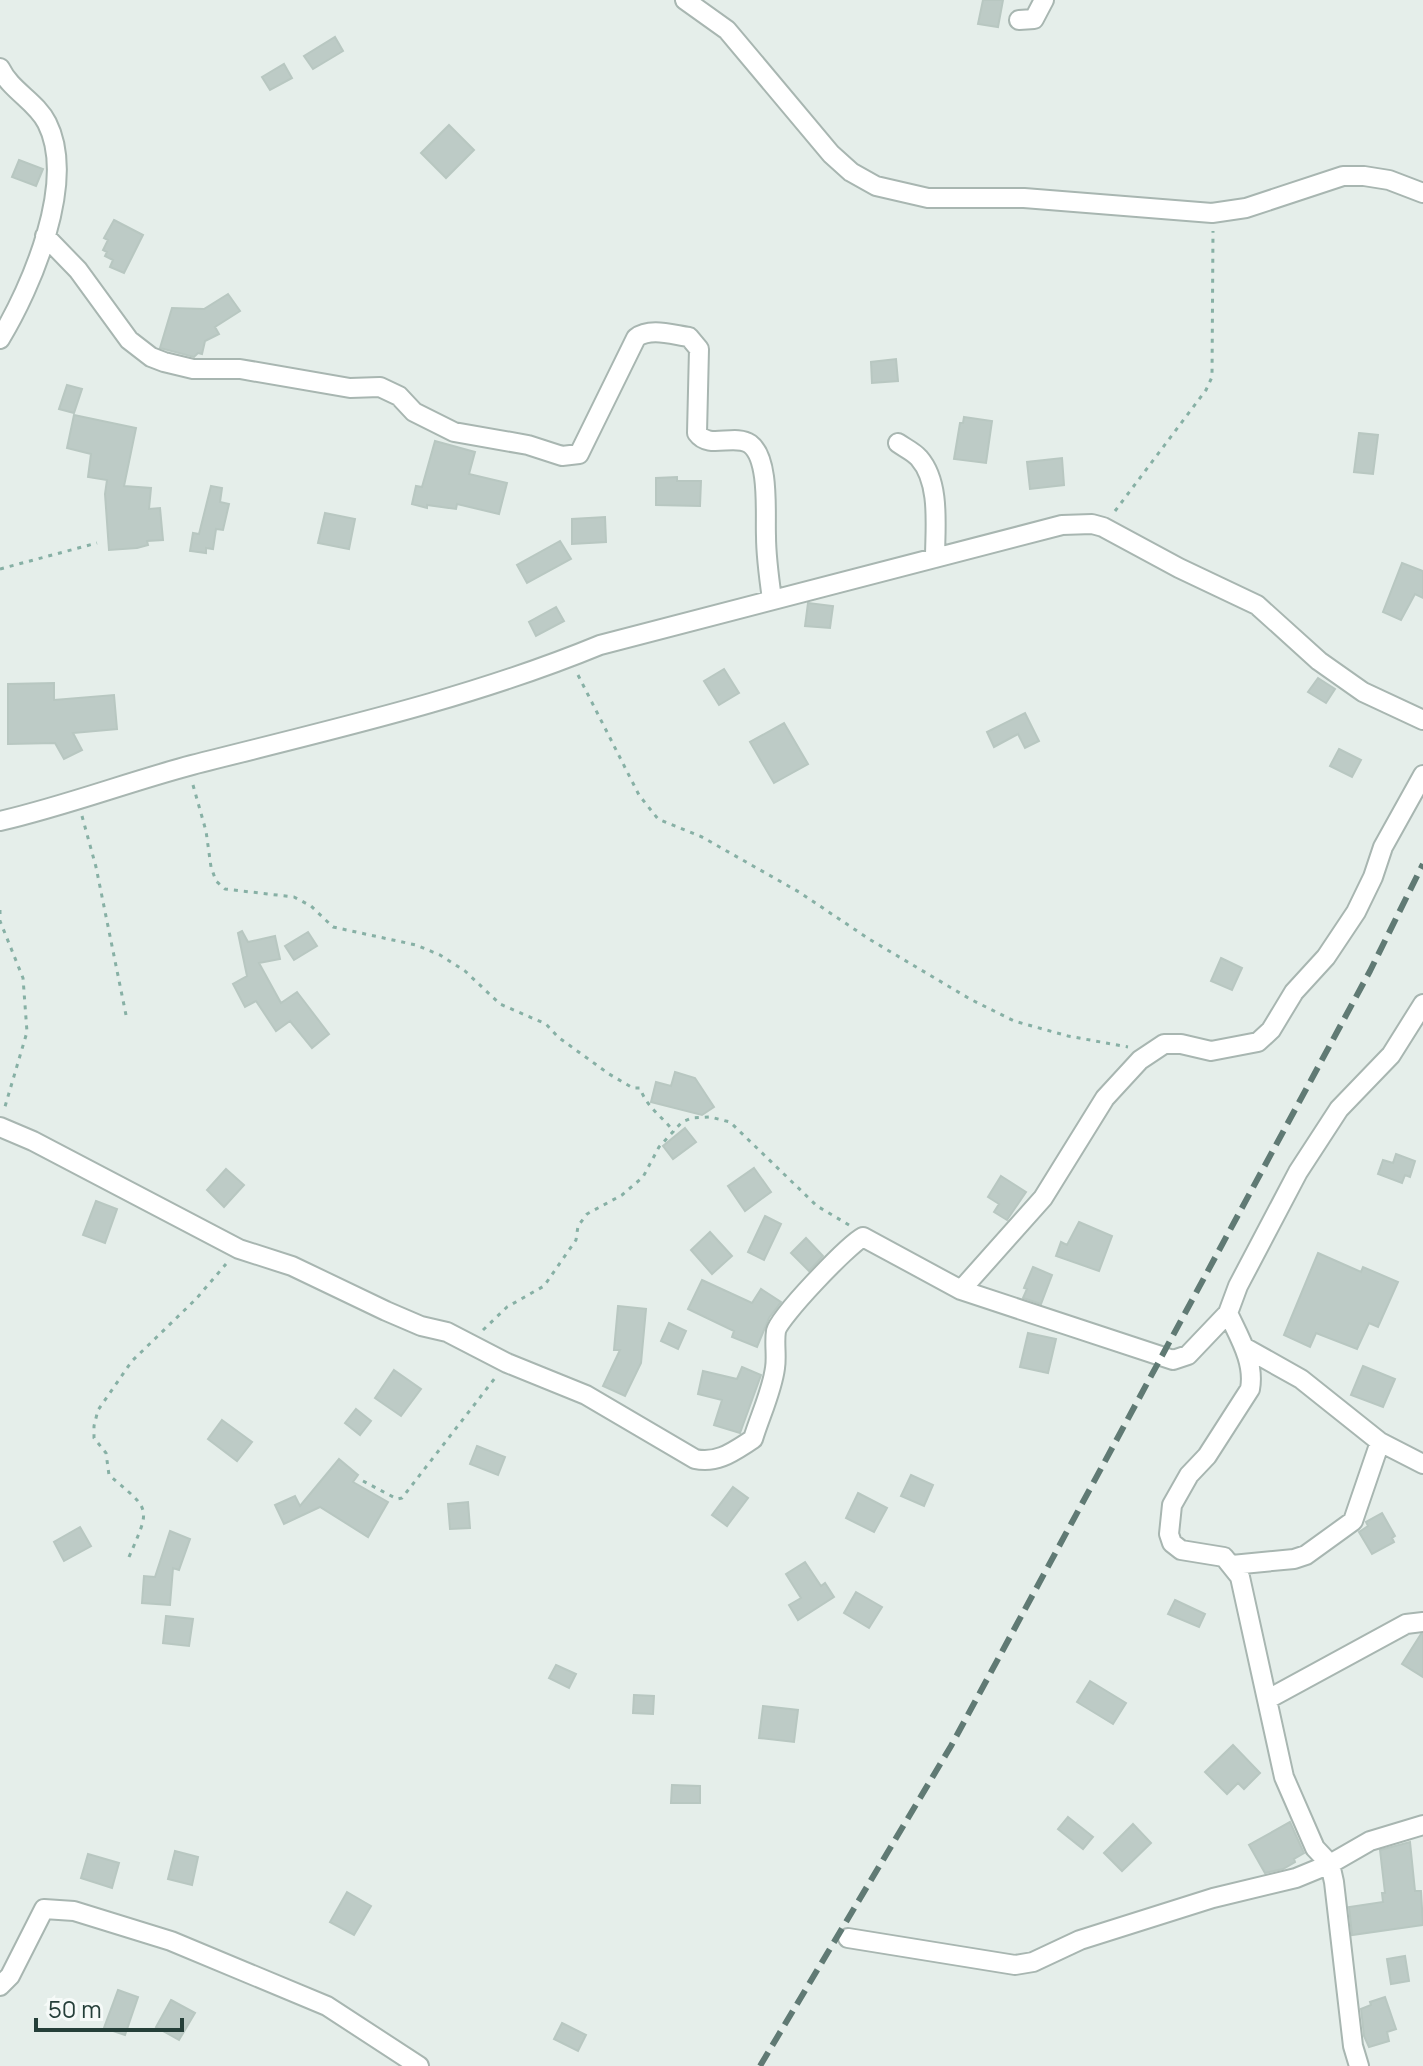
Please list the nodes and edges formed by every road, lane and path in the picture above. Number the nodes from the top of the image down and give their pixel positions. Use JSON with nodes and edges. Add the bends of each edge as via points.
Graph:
{"nodes":[{"id":1,"x":685,"y":0,"type":"edge"},
{"id":2,"x":1044,"y":0,"type":"edge"},
{"id":3,"x":709,"y":7,"type":"edge"},
{"id":4,"x":1019,"y":20,"type":"dead end"},
{"id":5,"x":0,"y":68,"type":"edge"},
{"id":6,"x":1423,"y":193,"type":"edge"},
{"id":7,"x":1212,"y":213,"type":"junction"},
{"id":8,"x":45,"y":236,"type":"junction"},
{"id":9,"x":0,"y":339,"type":"edge"},
{"id":10,"x":898,"y":443,"type":"dead end"},
{"id":11,"x":1103,"y":527,"type":"junction"},
{"id":12,"x":97,"y":543,"type":"dead end"},
{"id":13,"x":935,"y":558,"type":"junction"},
{"id":14,"x":0,"y":569,"type":"edge"},
{"id":15,"x":772,"y":599,"type":"junction"},
{"id":16,"x":569,"y":658,"type":"junction"},
{"id":17,"x":1423,"y":720,"type":"edge"},
{"id":18,"x":187,"y":766,"type":"junction"},
{"id":19,"x":1423,"y":775,"type":"edge"},
{"id":20,"x":77,"y":799,"type":"junction"},
{"id":21,"x":0,"y":821,"type":"edge"},
{"id":22,"x":0,"y":910,"type":"edge"},
{"id":23,"x":1423,"y":1004,"type":"edge"},
{"id":24,"x":126,"y":1015,"type":"dead end"},
{"id":25,"x":1152,"y":1051,"type":"junction"},
{"id":26,"x":0,"y":1125,"type":"edge"},
{"id":27,"x":674,"y":1132,"type":"junction"},
{"id":28,"x":863,"y":1237,"type":"junction"},
{"id":29,"x":239,"y":1249,"type":"junction"},
{"id":30,"x":961,"y":1290,"type":"junction"},
{"id":31,"x":1228,"y":1313,"type":"junction"},
{"id":32,"x":469,"y":1343,"type":"junction"},
{"id":33,"x":1244,"y":1347,"type":"junction"},
{"id":34,"x":507,"y":1363,"type":"junction"},
{"id":35,"x":1380,"y":1442,"type":"junction"},
{"id":36,"x":1423,"y":1464,"type":"edge"},
{"id":37,"x":363,"y":1481,"type":"dead end"},
{"id":38,"x":129,"y":1557,"type":"dead end"},
{"id":39,"x":1232,"y":1565,"type":"junction"},
{"id":40,"x":1423,"y":1622,"type":"edge"},
{"id":41,"x":1268,"y":1699,"type":"junction"},
{"id":42,"x":1423,"y":1825,"type":"edge"},
{"id":43,"x":1330,"y":1864,"type":"junction"},
{"id":44,"x":848,"y":1938,"type":"dead end"},
{"id":45,"x":0,"y":1986,"type":"edge"},
{"id":46,"x":419,"y":2066,"type":"edge"},
{"id":47,"x":1359,"y":2066,"type":"edge"}],
"edges":[{"from":1,"to":3,"type":"street"},
{"from":2,"to":4,"type":"street","via":[[1034,19]]},
{"from":3,"to":7,"type":"street","via":[[831,154],[876,186],[928,198],[1024,198]]},
{"from":5,"to":8,"type":"street","via":[[39,109],[56,149]]},
{"from":6,"to":7,"type":"street","via":[[1389,180],[1343,176],[1246,208]]},
{"from":7,"to":11,"type":"path","via":[[1212,377]]},
{"from":8,"to":9,"type":"street","via":[[32,277]]},
{"from":8,"to":15,"type":"street","via":[[78,270],[129,340],[151,357],[193,369],[240,369],[350,388],[380,387],[454,432],[562,456],[579,454],[636,338],[652,332],[689,337],[699,349],[697,433],[708,441],[749,443],[761,466]]},
{"from":10,"to":13,"type":"street","via":[[918,457],[929,475]]},
{"from":11,"to":13,"type":"street","via":[[1062,525]]},
{"from":11,"to":17,"type":"street","via":[[1257,605],[1363,692]]},
{"from":12,"to":14,"type":"path"},
{"from":13,"to":15,"type":"street"},
{"from":15,"to":16,"type":"street"},
{"from":16,"to":18,"type":"street","via":[[427,704]]},
{"from":16,"to":25,"type":"path","via":[[639,795],[658,819],[702,837],[799,892],[869,939],[1014,1021]]},
{"from":18,"to":20,"type":"street"},
{"from":18,"to":27,"type":"path","via":[[211,867],[225,889],[294,897],[333,927],[440,955],[500,1004],[546,1024],[609,1074],[640,1088],[648,1106]]},
{"from":19,"to":25,"type":"street","via":[[1383,847],[1356,912],[1271,1030],[1243,1046],[1211,1051],[1164,1044]]},
{"from":20,"to":21,"type":"street"},
{"from":20,"to":24,"type":"path"},
{"from":22,"to":26,"type":"path","via":[[23,978],[27,1032]]},
{"from":23,"to":31,"type":"street","via":[[1391,1055],[1339,1109],[1298,1172]]},
{"from":25,"to":30,"type":"street","via":[[1105,1098],[1043,1198]]},
{"from":26,"to":29,"type":"street"},
{"from":27,"to":28,"type":"path","via":[[692,1118],[730,1122],[817,1206]]},
{"from":27,"to":32,"type":"path","via":[[643,1177],[587,1214],[544,1286],[507,1307]]},
{"from":28,"to":30,"type":"street"},
{"from":28,"to":34,"type":"street","via":[[784,1316],[776,1329],[775,1370],[753,1439],[721,1458],[695,1459],[586,1395]]},
{"from":29,"to":32,"type":"street","via":[[292,1266]]},
{"from":29,"to":38,"type":"path","via":[[132,1361],[98,1410],[94,1438],[106,1453],[109,1475],[144,1508],[145,1519]]},
{"from":30,"to":31,"type":"street","via":[[1173,1360],[1188,1355]]},
{"from":31,"to":33,"type":"street"},
{"from":32,"to":34,"type":"street"},
{"from":33,"to":35,"type":"street","via":[[1301,1379]]},
{"from":33,"to":39,"type":"street","via":[[1250,1389],[1172,1505],[1169,1534],[1181,1550],[1224,1557]]},
{"from":34,"to":37,"type":"path","via":[[402,1498]]},
{"from":35,"to":36,"type":"street"},
{"from":35,"to":39,"type":"street","via":[[1353,1521],[1306,1555]]},
{"from":39,"to":41,"type":"street","via":[[1240,1577]]},
{"from":40,"to":41,"type":"street","via":[[1406,1624]]},
{"from":41,"to":43,"type":"street","via":[[1284,1777],[1315,1848]]},
{"from":42,"to":43,"type":"street","via":[[1370,1841]]},
{"from":43,"to":44,"type":"street","via":[[1015,1965]]},
{"from":43,"to":47,"type":"street"},
{"from":45,"to":46,"type":"street","via":[[44,1909],[74,1911],[171,1941],[327,2006]]}]}
